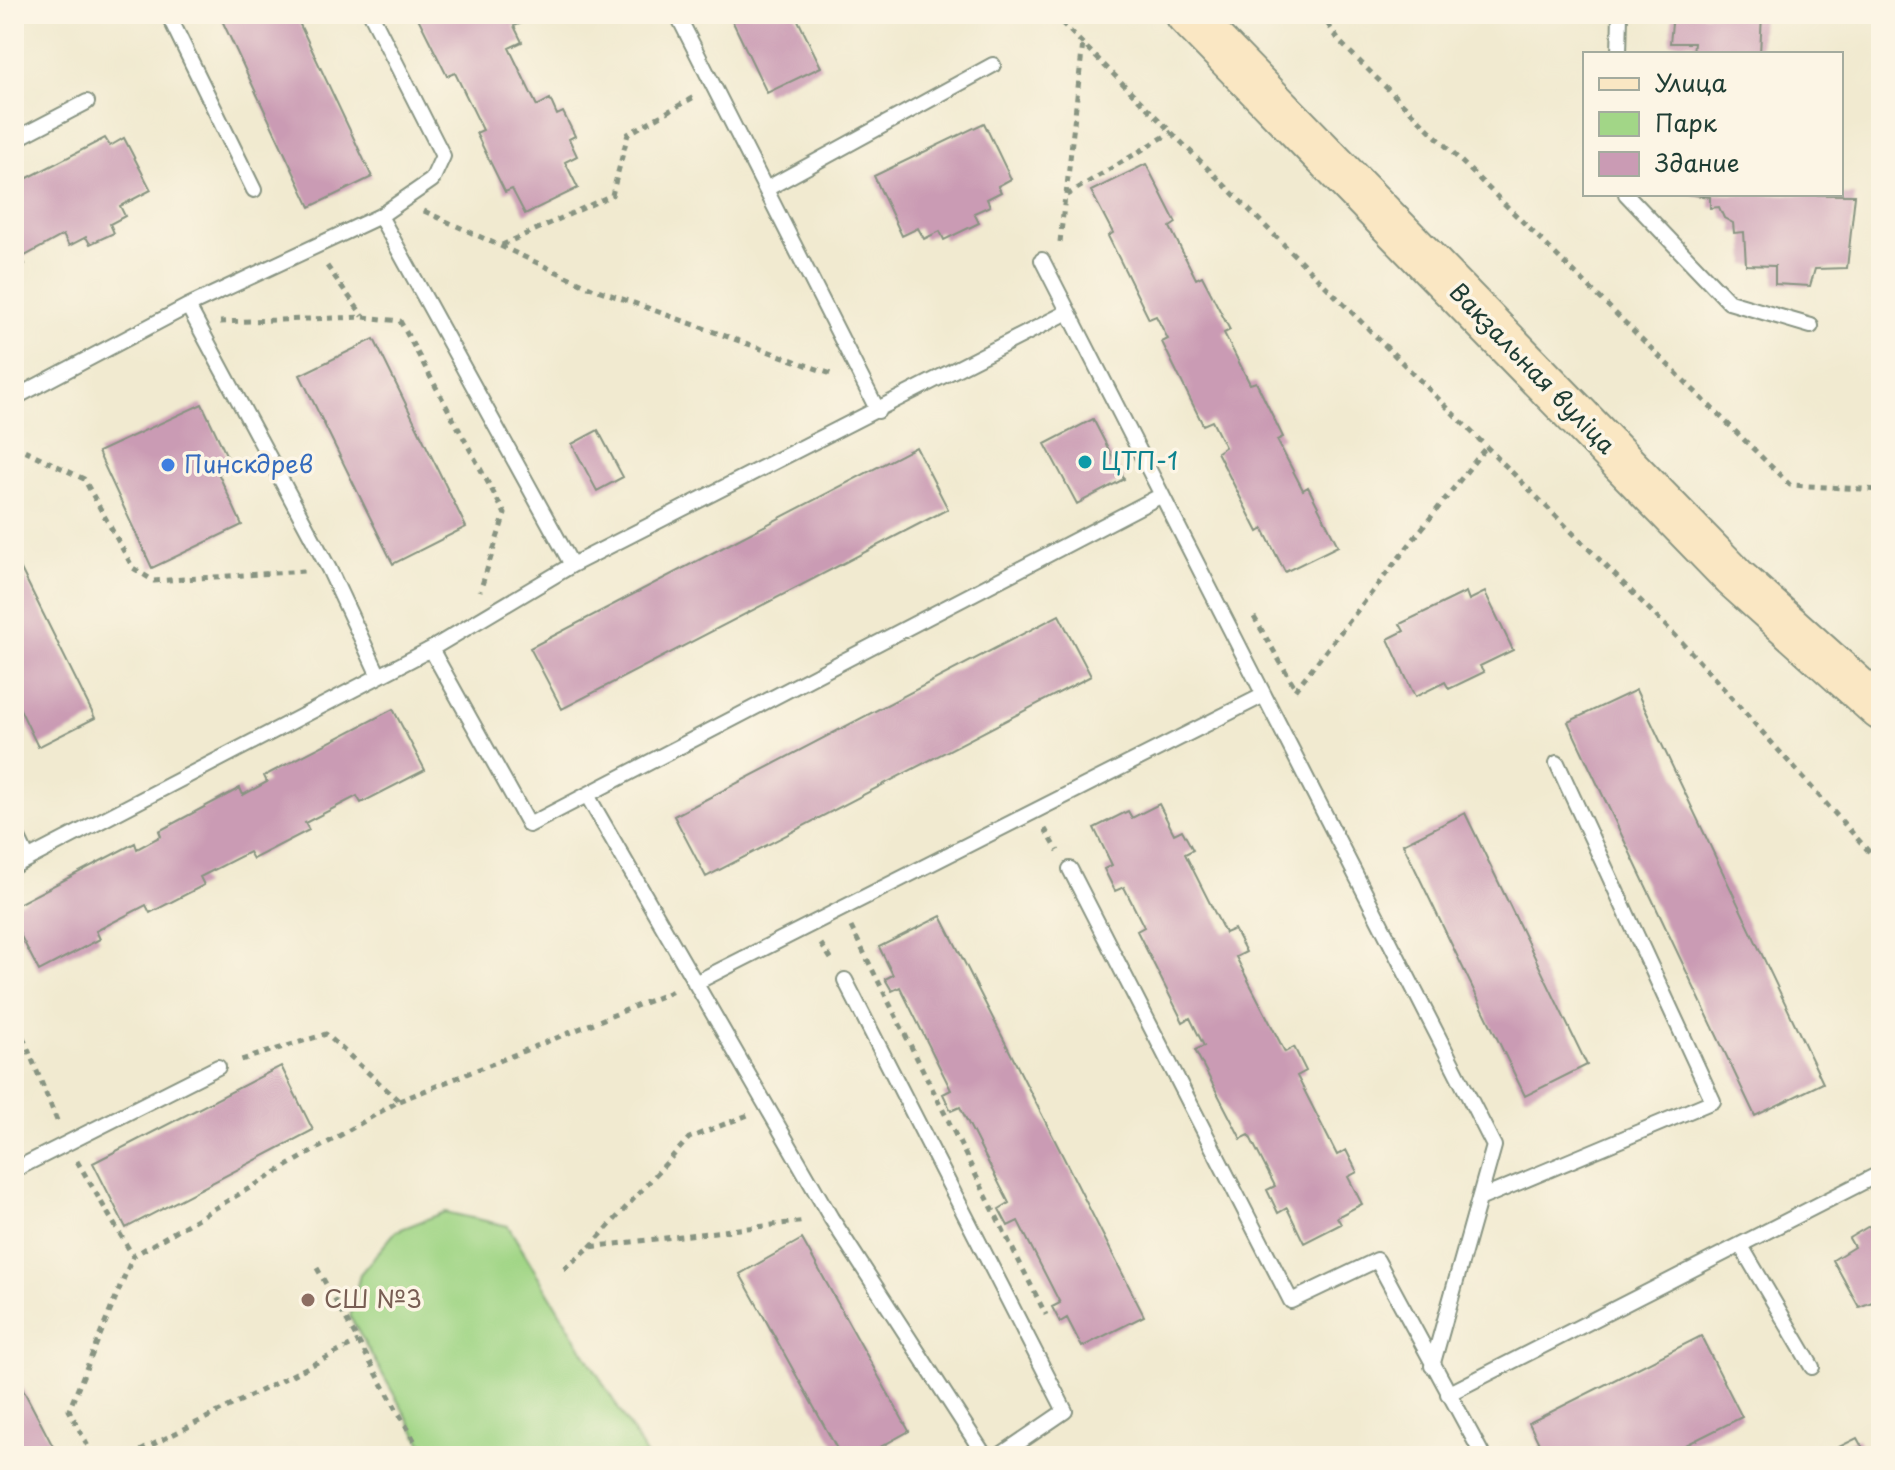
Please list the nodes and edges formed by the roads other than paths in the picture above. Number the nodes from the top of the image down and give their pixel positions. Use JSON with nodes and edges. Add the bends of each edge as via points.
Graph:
{"nodes":[{"id":1,"x":168,"y":14,"type":"edge"},
{"id":2,"x":371,"y":14,"type":"edge"},
{"id":3,"x":677,"y":14,"type":"edge"},
{"id":4,"x":1620,"y":14,"type":"edge"},
{"id":5,"x":1192,"y":16,"type":"edge"},
{"id":6,"x":1619,"y":52,"type":"edge"},
{"id":7,"x":993,"y":65,"type":"dead end"},
{"id":8,"x":87,"y":102,"type":"dead end"},
{"id":9,"x":14,"y":140,"type":"edge"},
{"id":10,"x":768,"y":188,"type":"junction"},
{"id":11,"x":254,"y":190,"type":"dead end"},
{"id":12,"x":1628,"y":196,"type":"edge"},
{"id":13,"x":380,"y":216,"type":"junction"},
{"id":14,"x":1042,"y":260,"type":"dead end"},
{"id":15,"x":188,"y":306,"type":"junction"},
{"id":16,"x":1068,"y":312,"type":"junction"},
{"id":17,"x":1811,"y":326,"type":"dead end"},
{"id":18,"x":14,"y":398,"type":"edge"},
{"id":19,"x":878,"y":411,"type":"junction"},
{"id":20,"x":1162,"y":495,"type":"junction"},
{"id":21,"x":572,"y":565,"type":"junction"},
{"id":22,"x":431,"y":649,"type":"junction"},
{"id":23,"x":379,"y":676,"type":"junction"},
{"id":24,"x":1264,"y":695,"type":"junction"},
{"id":25,"x":1881,"y":709,"type":"edge"},
{"id":26,"x":1557,"y":763,"type":"dead end"},
{"id":27,"x":587,"y":795,"type":"junction"},
{"id":28,"x":14,"y":830,"type":"edge"},
{"id":29,"x":28,"y":859,"type":"junction"},
{"id":30,"x":14,"y":866,"type":"edge"},
{"id":31,"x":1070,"y":869,"type":"dead end"},
{"id":32,"x":845,"y":980,"type":"dead end"},
{"id":33,"x":695,"y":983,"type":"junction"},
{"id":34,"x":218,"y":1067,"type":"road end"},
{"id":35,"x":14,"y":1170,"type":"edge"},
{"id":36,"x":1873,"y":1177,"type":"dead end"},
{"id":37,"x":1479,"y":1199,"type":"junction"},
{"id":38,"x":1741,"y":1246,"type":"junction"},
{"id":39,"x":1432,"y":1366,"type":"junction"},
{"id":40,"x":1812,"y":1367,"type":"dead end"},
{"id":41,"x":1448,"y":1394,"type":"junction"},
{"id":42,"x":985,"y":1456,"type":"edge"},
{"id":43,"x":999,"y":1456,"type":"edge"},
{"id":44,"x":1483,"y":1456,"type":"edge"}],
"edges":[{"from":1,"to":11,"type":"lane"},
{"from":2,"to":13,"type":"lane","via":[[443,156],[432,180]]},
{"from":3,"to":10,"type":"lane"},
{"from":4,"to":6,"type":"lane"},
{"from":5,"to":25,"type":"main road","name":"Вакзальная вуліца","via":[[1734,577]]},
{"from":7,"to":10,"type":"lane"},
{"from":8,"to":9,"type":"lane"},
{"from":10,"to":19,"type":"lane"},
{"from":12,"to":17,"type":"lane","via":[[1729,302]]},
{"from":13,"to":15,"type":"lane"},
{"from":13,"to":21,"type":"lane"},
{"from":14,"to":16,"type":"lane"},
{"from":15,"to":18,"type":"lane"},
{"from":15,"to":23,"type":"lane","via":[[329,569]]},
{"from":16,"to":19,"type":"lane"},
{"from":16,"to":20,"type":"lane"},
{"from":19,"to":21,"type":"lane"},
{"from":20,"to":24,"type":"lane"},
{"from":20,"to":27,"type":"lane"},
{"from":21,"to":22,"type":"lane"},
{"from":22,"to":23,"type":"lane"},
{"from":22,"to":27,"type":"lane","via":[[529,825]]},
{"from":23,"to":29,"type":"lane"},
{"from":24,"to":33,"type":"lane"},
{"from":24,"to":37,"type":"lane","via":[[1494,1146]]},
{"from":26,"to":37,"type":"lane","via":[[1713,1101]]},
{"from":27,"to":33,"type":"lane"},
{"from":28,"to":29,"type":"lane"},
{"from":29,"to":30,"type":"lane"},
{"from":31,"to":39,"type":"lane","via":[[1291,1301],[1377,1260]]},
{"from":32,"to":43,"type":"lane","via":[[1065,1411]]},
{"from":33,"to":42,"type":"lane","via":[[831,1218]]},
{"from":34,"to":35,"type":"lane"},
{"from":36,"to":38,"type":"lane"},
{"from":37,"to":39,"type":"lane"},
{"from":38,"to":40,"type":"lane"},
{"from":38,"to":41,"type":"lane"},
{"from":39,"to":41,"type":"lane"},
{"from":41,"to":44,"type":"lane"}]}
